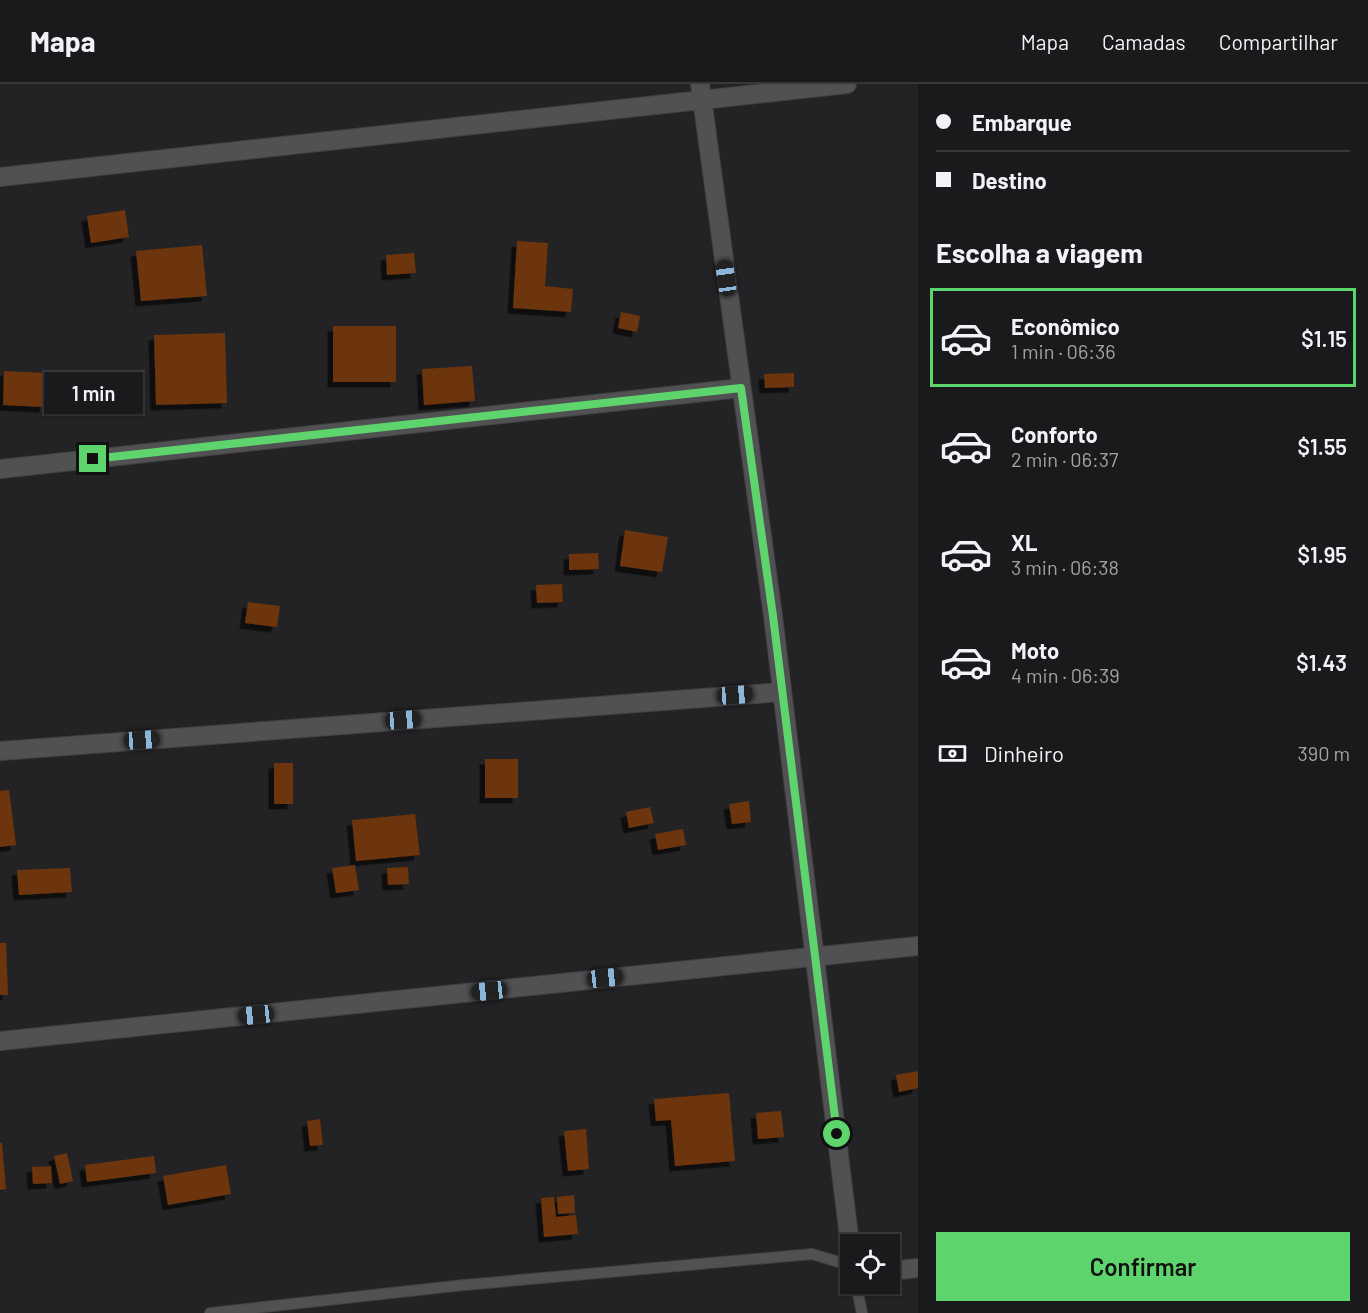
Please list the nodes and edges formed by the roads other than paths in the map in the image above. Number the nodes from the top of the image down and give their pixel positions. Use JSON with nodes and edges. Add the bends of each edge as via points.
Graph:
{"nodes":[{"id":1,"x":847,"y":84,"type":"edge"},
{"id":2,"x":701,"y":93,"type":"edge"},
{"id":3,"x":0,"y":177,"type":"edge"},
{"id":4,"x":741,"y":388,"type":"junction"},
{"id":5,"x":0,"y":469,"type":"edge"},
{"id":6,"x":782,"y":692,"type":"junction"},
{"id":7,"x":0,"y":751,"type":"edge"},
{"id":8,"x":918,"y":946,"type":"edge"},
{"id":9,"x":815,"y":957,"type":"junction"},
{"id":10,"x":0,"y":1041,"type":"edge"},
{"id":11,"x":849,"y":1234,"type":"edge"},
{"id":12,"x":840,"y":1262,"type":"edge"},
{"id":13,"x":918,"y":1268,"type":"edge"},
{"id":14,"x":900,"y":1270,"type":"edge"},
{"id":15,"x":858,"y":1294,"type":"edge"},
{"id":16,"x":210,"y":1313,"type":"edge"},
{"id":17,"x":862,"y":1313,"type":"edge"}],
"edges":[{"from":1,"to":2,"type":"street"},
{"from":2,"to":3,"type":"street"},
{"from":2,"to":4,"type":"street"},
{"from":4,"to":5,"type":"street"},
{"from":4,"to":6,"type":"street"},
{"from":6,"to":7,"type":"street"},
{"from":6,"to":9,"type":"street"},
{"from":8,"to":9,"type":"street"},
{"from":9,"to":10,"type":"street"},
{"from":9,"to":11,"type":"street"},
{"from":12,"to":16,"type":"lane","via":[[812,1254],[464,1284]]},
{"from":13,"to":14,"type":"street"},
{"from":15,"to":17,"type":"lane"}]}
